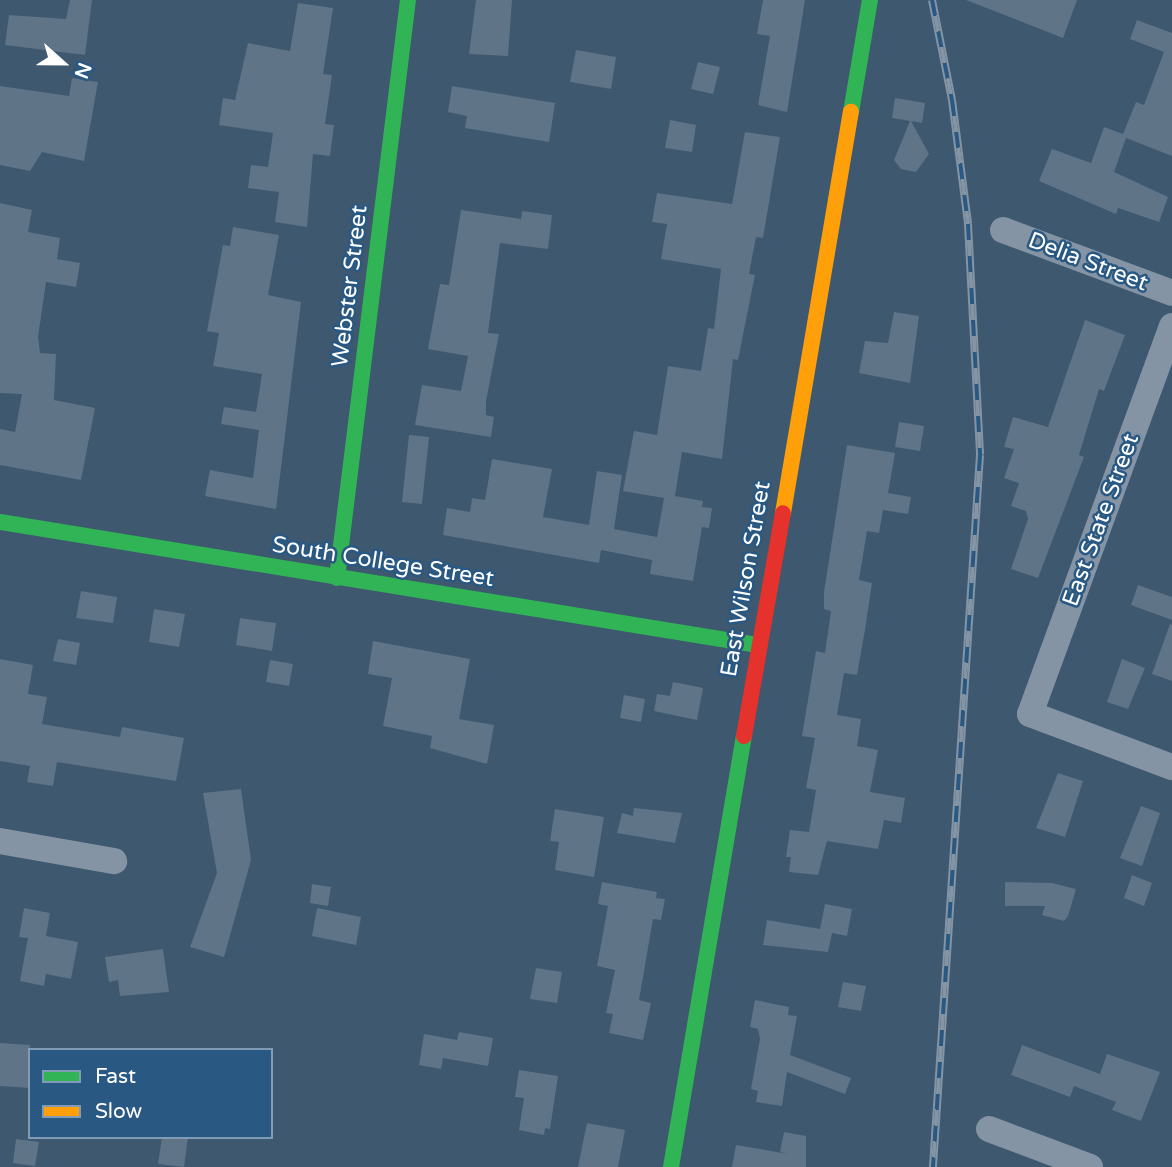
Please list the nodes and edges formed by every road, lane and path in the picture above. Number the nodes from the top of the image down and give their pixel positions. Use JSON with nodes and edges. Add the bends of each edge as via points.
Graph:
{"nodes":[{"id":1,"x":408,"y":0,"type":"edge"},
{"id":2,"x":870,"y":0,"type":"edge"},
{"id":3,"x":1003,"y":230,"type":"dead end"},
{"id":4,"x":1172,"y":293,"type":"edge"},
{"id":5,"x":1172,"y":326,"type":"edge"},
{"id":6,"x":0,"y":522,"type":"edge"},
{"id":7,"x":337,"y":578,"type":"junction"},
{"id":8,"x":758,"y":645,"type":"junction"},
{"id":9,"x":1172,"y":767,"type":"edge"},
{"id":10,"x":0,"y":841,"type":"edge"},
{"id":11,"x":114,"y":861,"type":"dead end"},
{"id":12,"x":989,"y":1129,"type":"dead end"},
{"id":13,"x":671,"y":1167,"type":"edge"},
{"id":14,"x":1090,"y":1167,"type":"edge"}],
"edges":[{"from":1,"to":7,"type":"street","name":"Webster Street"},
{"from":2,"to":8,"type":"street","name":"East Wilson Street"},
{"from":3,"to":4,"type":"street","name":"Delia Street"},
{"from":5,"to":9,"type":"street","name":"East State Street","via":[[1030,714]]},
{"from":6,"to":7,"type":"street","name":"South College Street"},
{"from":7,"to":8,"type":"street","name":"South College Street"},
{"from":8,"to":13,"type":"street","name":"East Wilson Street"},
{"from":10,"to":11,"type":"street"},
{"from":12,"to":14,"type":"street"}]}
